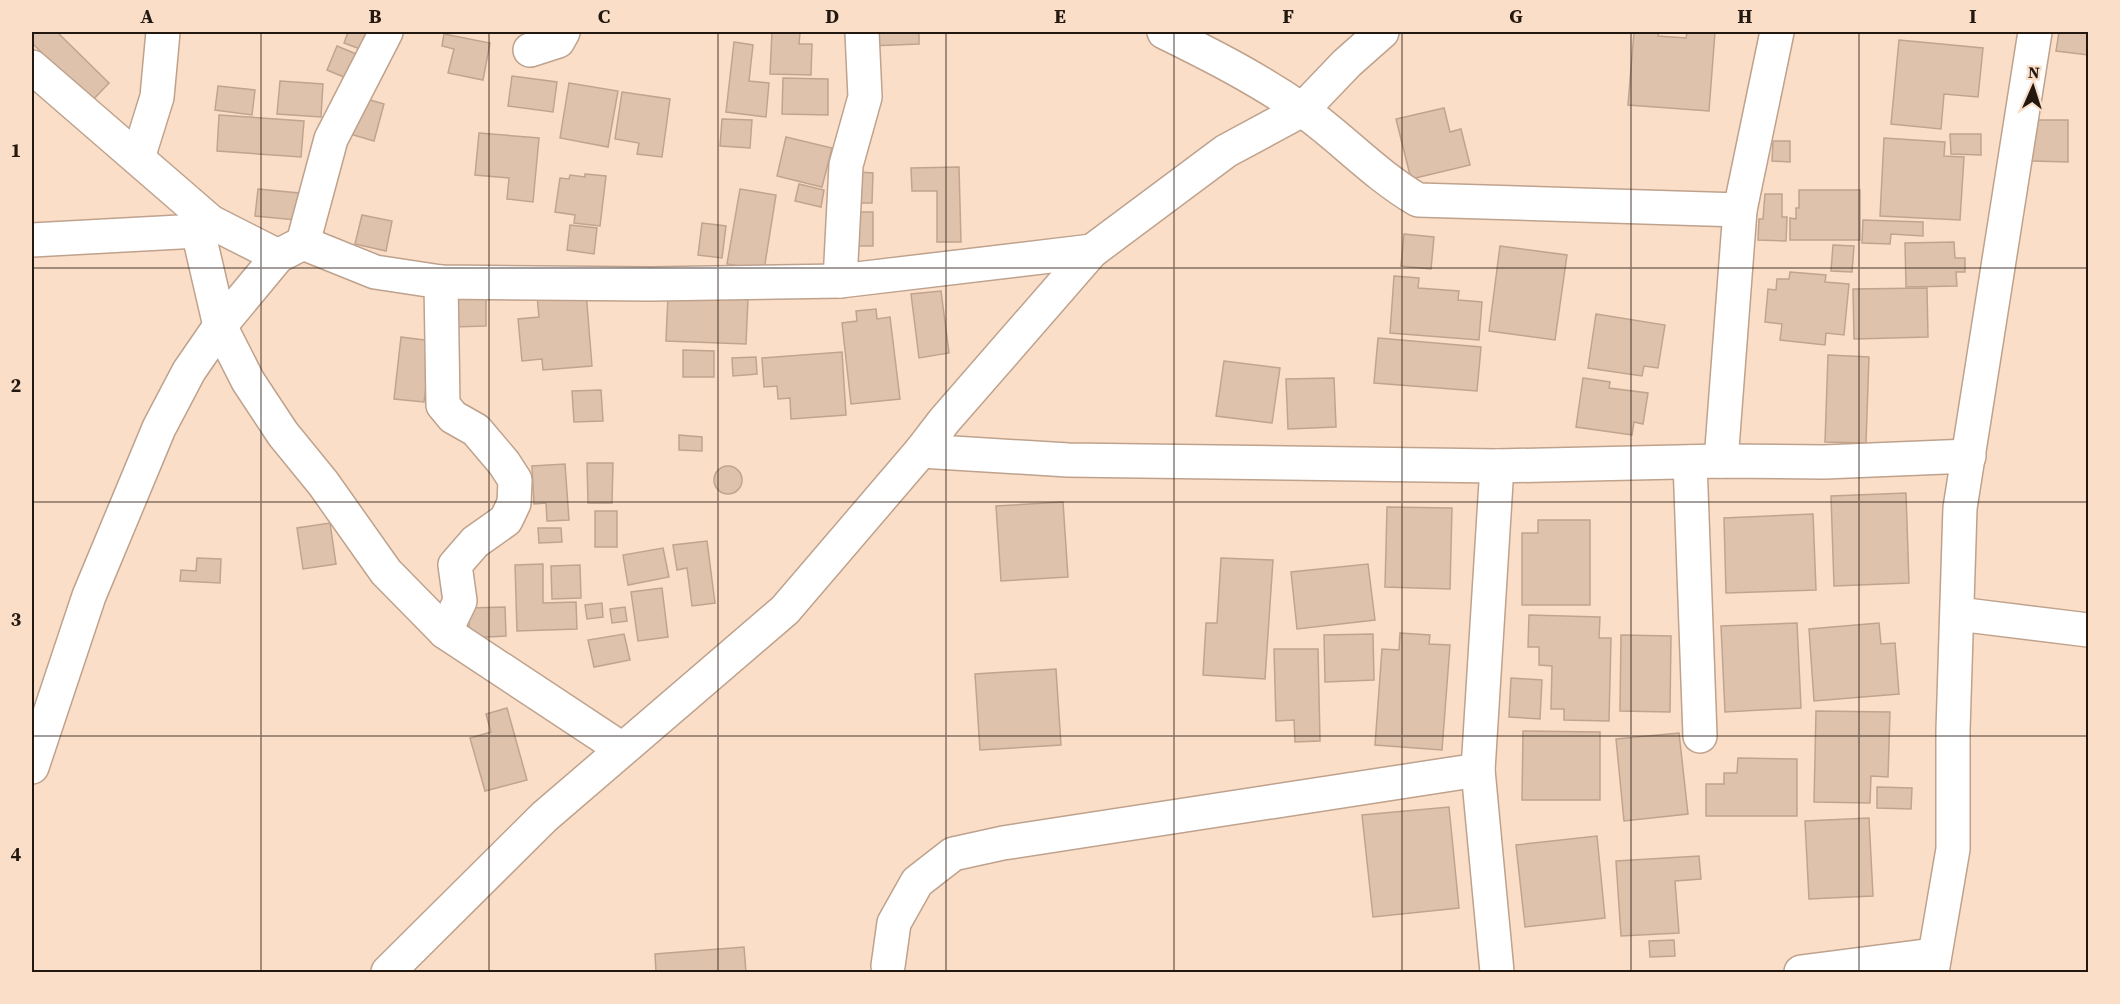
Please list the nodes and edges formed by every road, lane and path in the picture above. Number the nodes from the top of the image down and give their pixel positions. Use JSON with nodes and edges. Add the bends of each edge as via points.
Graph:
{"nodes":[{"id":1,"x":164,"y":32,"type":"edge"},
{"id":2,"x":386,"y":32,"type":"edge"},
{"id":3,"x":562,"y":32,"type":"edge"},
{"id":4,"x":862,"y":32,"type":"edge"},
{"id":5,"x":1164,"y":32,"type":"edge"},
{"id":6,"x":1382,"y":32,"type":"edge"},
{"id":7,"x":1777,"y":32,"type":"edge"},
{"id":8,"x":2035,"y":32,"type":"edge"},
{"id":9,"x":531,"y":50,"type":"dead end"},
{"id":10,"x":32,"y":67,"type":"edge"},
{"id":11,"x":1302,"y":110,"type":"junction"},
{"id":12,"x":138,"y":158,"type":"junction"},
{"id":13,"x":1740,"y":210,"type":"junction"},
{"id":14,"x":205,"y":226,"type":"junction"},
{"id":15,"x":32,"y":240,"type":"edge"},
{"id":16,"x":290,"y":250,"type":"junction"},
{"id":17,"x":1092,"y":251,"type":"junction"},
{"id":18,"x":840,"y":281,"type":"junction"},
{"id":19,"x":441,"y":282,"type":"junction"},
{"id":20,"x":220,"y":326,"type":"junction"},
{"id":21,"x":921,"y":451,"type":"junction"},
{"id":22,"x":1969,"y":456,"type":"junction"},
{"id":23,"x":1706,"y":462,"type":"junction"},
{"id":24,"x":1497,"y":466,"type":"junction"},
{"id":25,"x":1958,"y":614,"type":"junction"},
{"id":26,"x":2088,"y":630,"type":"edge"},
{"id":27,"x":445,"y":632,"type":"junction"},
{"id":28,"x":1700,"y":736,"type":"dead end"},
{"id":29,"x":622,"y":749,"type":"junction"},
{"id":30,"x":32,"y":767,"type":"edge"},
{"id":31,"x":1478,"y":770,"type":"junction"},
{"id":32,"x":1933,"y":964,"type":"edge"},
{"id":33,"x":888,"y":966,"type":"dead end"},
{"id":34,"x":388,"y":972,"type":"edge"},
{"id":35,"x":1497,"y":972,"type":"edge"},
{"id":36,"x":1801,"y":972,"type":"edge"}],
"edges":[{"from":1,"to":12,"type":"street","via":[[157,97]]},
{"from":2,"to":16,"type":"street","via":[[331,139]]},
{"from":3,"to":9,"type":"street","via":[[558,41]]},
{"from":4,"to":18,"type":"street","via":[[865,97],[846,165]]},
{"from":5,"to":11,"type":"street","via":[[1226,62]]},
{"from":6,"to":11,"type":"street"},
{"from":7,"to":13,"type":"street"},
{"from":8,"to":22,"type":"street"},
{"from":10,"to":12,"type":"street"},
{"from":11,"to":13,"type":"street","via":[[1394,186],[1418,200]]},
{"from":11,"to":17,"type":"street","via":[[1226,151]]},
{"from":12,"to":14,"type":"street"},
{"from":13,"to":23,"type":"street"},
{"from":14,"to":15,"type":"street"},
{"from":14,"to":16,"type":"street"},
{"from":14,"to":20,"type":"street"},
{"from":16,"to":19,"type":"street","via":[[375,272]]},
{"from":16,"to":20,"type":"street"},
{"from":17,"to":18,"type":"street"},
{"from":17,"to":21,"type":"street"},
{"from":18,"to":19,"type":"street"},
{"from":19,"to":27,"type":"street","via":[[443,405],[453,417],[476,430],[515,480],[514,503],[506,520],[475,542],[455,566],[460,601]]},
{"from":20,"to":27,"type":"street","via":[[248,381],[283,434],[386,572]]},
{"from":20,"to":30,"type":"street","via":[[189,371],[154,438],[89,596]]},
{"from":21,"to":24,"type":"street","via":[[1068,460]]},
{"from":21,"to":29,"type":"street","via":[[785,610]]},
{"from":22,"to":23,"type":"street"},
{"from":22,"to":25,"type":"street","via":[[1960,508]]},
{"from":23,"to":24,"type":"street"},
{"from":23,"to":28,"type":"street"},
{"from":24,"to":31,"type":"street"},
{"from":25,"to":26,"type":"street"},
{"from":25,"to":32,"type":"street","via":[[1953,849]]},
{"from":27,"to":29,"type":"street"},
{"from":29,"to":34,"type":"street","via":[[544,817]]},
{"from":31,"to":33,"type":"street","via":[[953,854],[917,882],[894,923]]},
{"from":31,"to":35,"type":"street"},
{"from":32,"to":36,"type":"street"}]}
